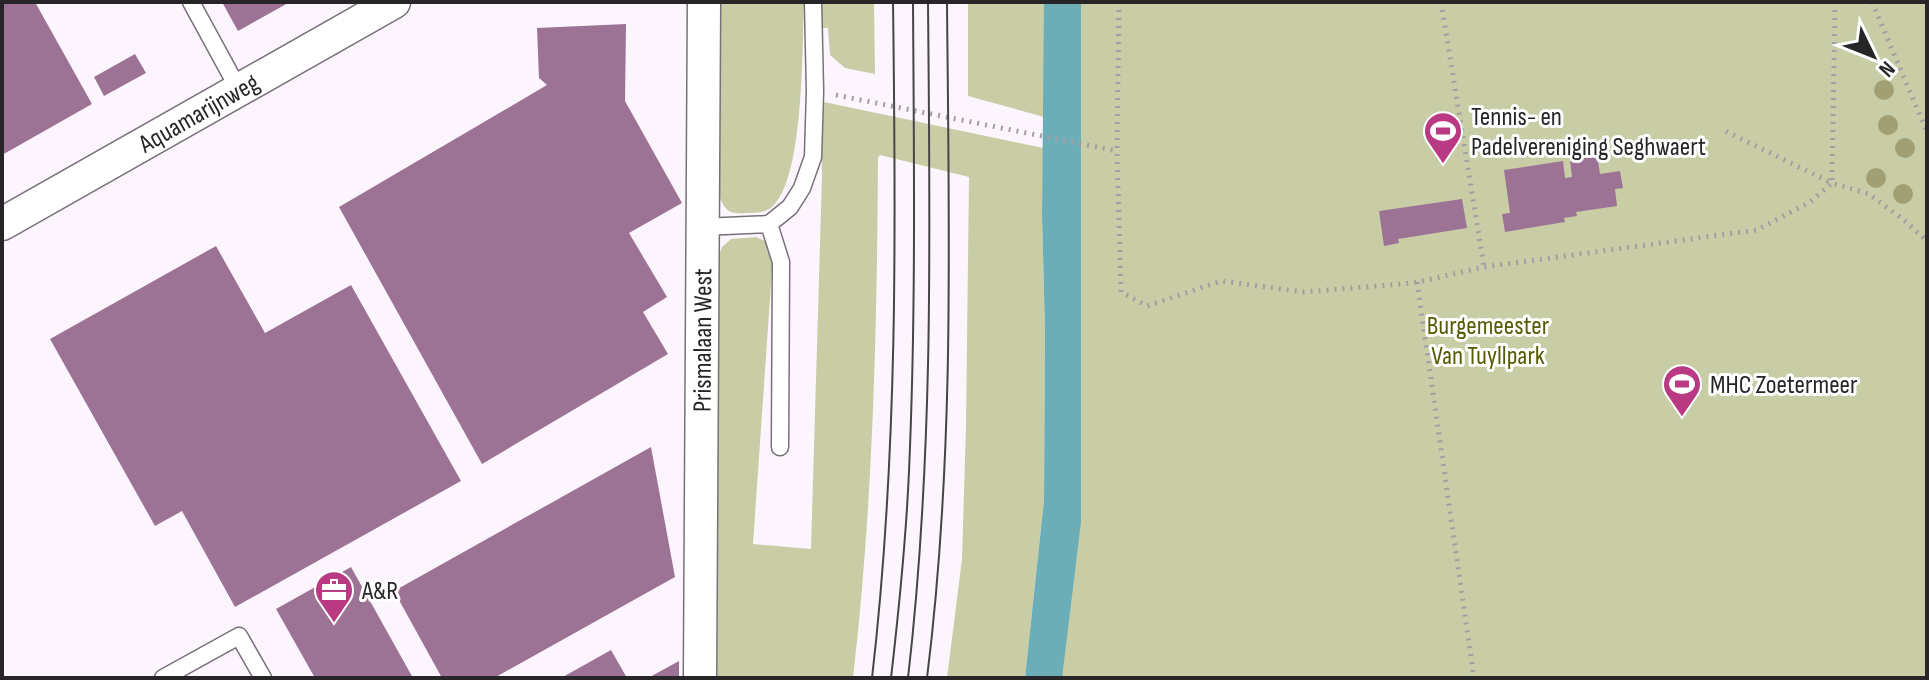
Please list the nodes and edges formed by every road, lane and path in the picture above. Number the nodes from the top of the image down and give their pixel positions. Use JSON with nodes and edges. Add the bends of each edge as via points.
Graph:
{"nodes":[{"id":1,"x":191,"y":2,"type":"edge"},
{"id":2,"x":394,"y":2,"type":"edge"},
{"id":3,"x":704,"y":2,"type":"edge"},
{"id":4,"x":813,"y":2,"type":"edge"},
{"id":5,"x":1119,"y":2,"type":"edge"},
{"id":6,"x":1441,"y":2,"type":"edge"},
{"id":7,"x":1835,"y":2,"type":"edge"},
{"id":8,"x":1872,"y":2,"type":"edge"},
{"id":9,"x":239,"y":90,"type":"junction"},
{"id":10,"x":815,"y":91,"type":"junction"},
{"id":11,"x":1725,"y":131,"type":"dead end"},
{"id":12,"x":1927,"y":132,"type":"edge"},
{"id":13,"x":1117,"y":151,"type":"junction"},
{"id":14,"x":1832,"y":183,"type":"junction"},
{"id":15,"x":2,"y":224,"type":"edge"},
{"id":16,"x":769,"y":224,"type":"junction"},
{"id":17,"x":703,"y":227,"type":"junction"},
{"id":18,"x":1927,"y":241,"type":"edge"},
{"id":19,"x":1484,"y":267,"type":"junction"},
{"id":20,"x":1415,"y":282,"type":"junction"},
{"id":21,"x":780,"y":447,"type":"dead end"},
{"id":22,"x":163,"y":678,"type":"edge"},
{"id":23,"x":263,"y":678,"type":"edge"},
{"id":24,"x":700,"y":678,"type":"edge"},
{"id":25,"x":1474,"y":678,"type":"edge"}],
"edges":[{"from":1,"to":9,"type":"lane"},
{"from":2,"to":9,"type":"street","name":"Aquamarijnweg"},
{"from":3,"to":17,"type":"street","name":"Prismalaan West"},
{"from":4,"to":10,"type":"lane"},
{"from":5,"to":13,"type":"path"},
{"from":6,"to":19,"type":"path"},
{"from":7,"to":14,"type":"path"},
{"from":8,"to":12,"type":"path"},
{"from":9,"to":15,"type":"street","name":"Aquamarijnweg"},
{"from":10,"to":13,"type":"path"},
{"from":10,"to":16,"type":"lane","via":[[813,157],[790,207]]},
{"from":11,"to":14,"type":"path"},
{"from":13,"to":20,"type":"path","via":[[1121,292],[1147,306],[1221,281],[1304,292]]},
{"from":14,"to":18,"type":"path","via":[[1869,194]]},
{"from":14,"to":19,"type":"path","via":[[1810,202],[1757,230]]},
{"from":16,"to":17,"type":"lane"},
{"from":16,"to":21,"type":"lane","via":[[781,262]]},
{"from":17,"to":24,"type":"street","name":"Prismalaan West"},
{"from":19,"to":20,"type":"path"},
{"from":20,"to":25,"type":"path"},
{"from":22,"to":23,"type":"lane","via":[[239,636]]}]}
